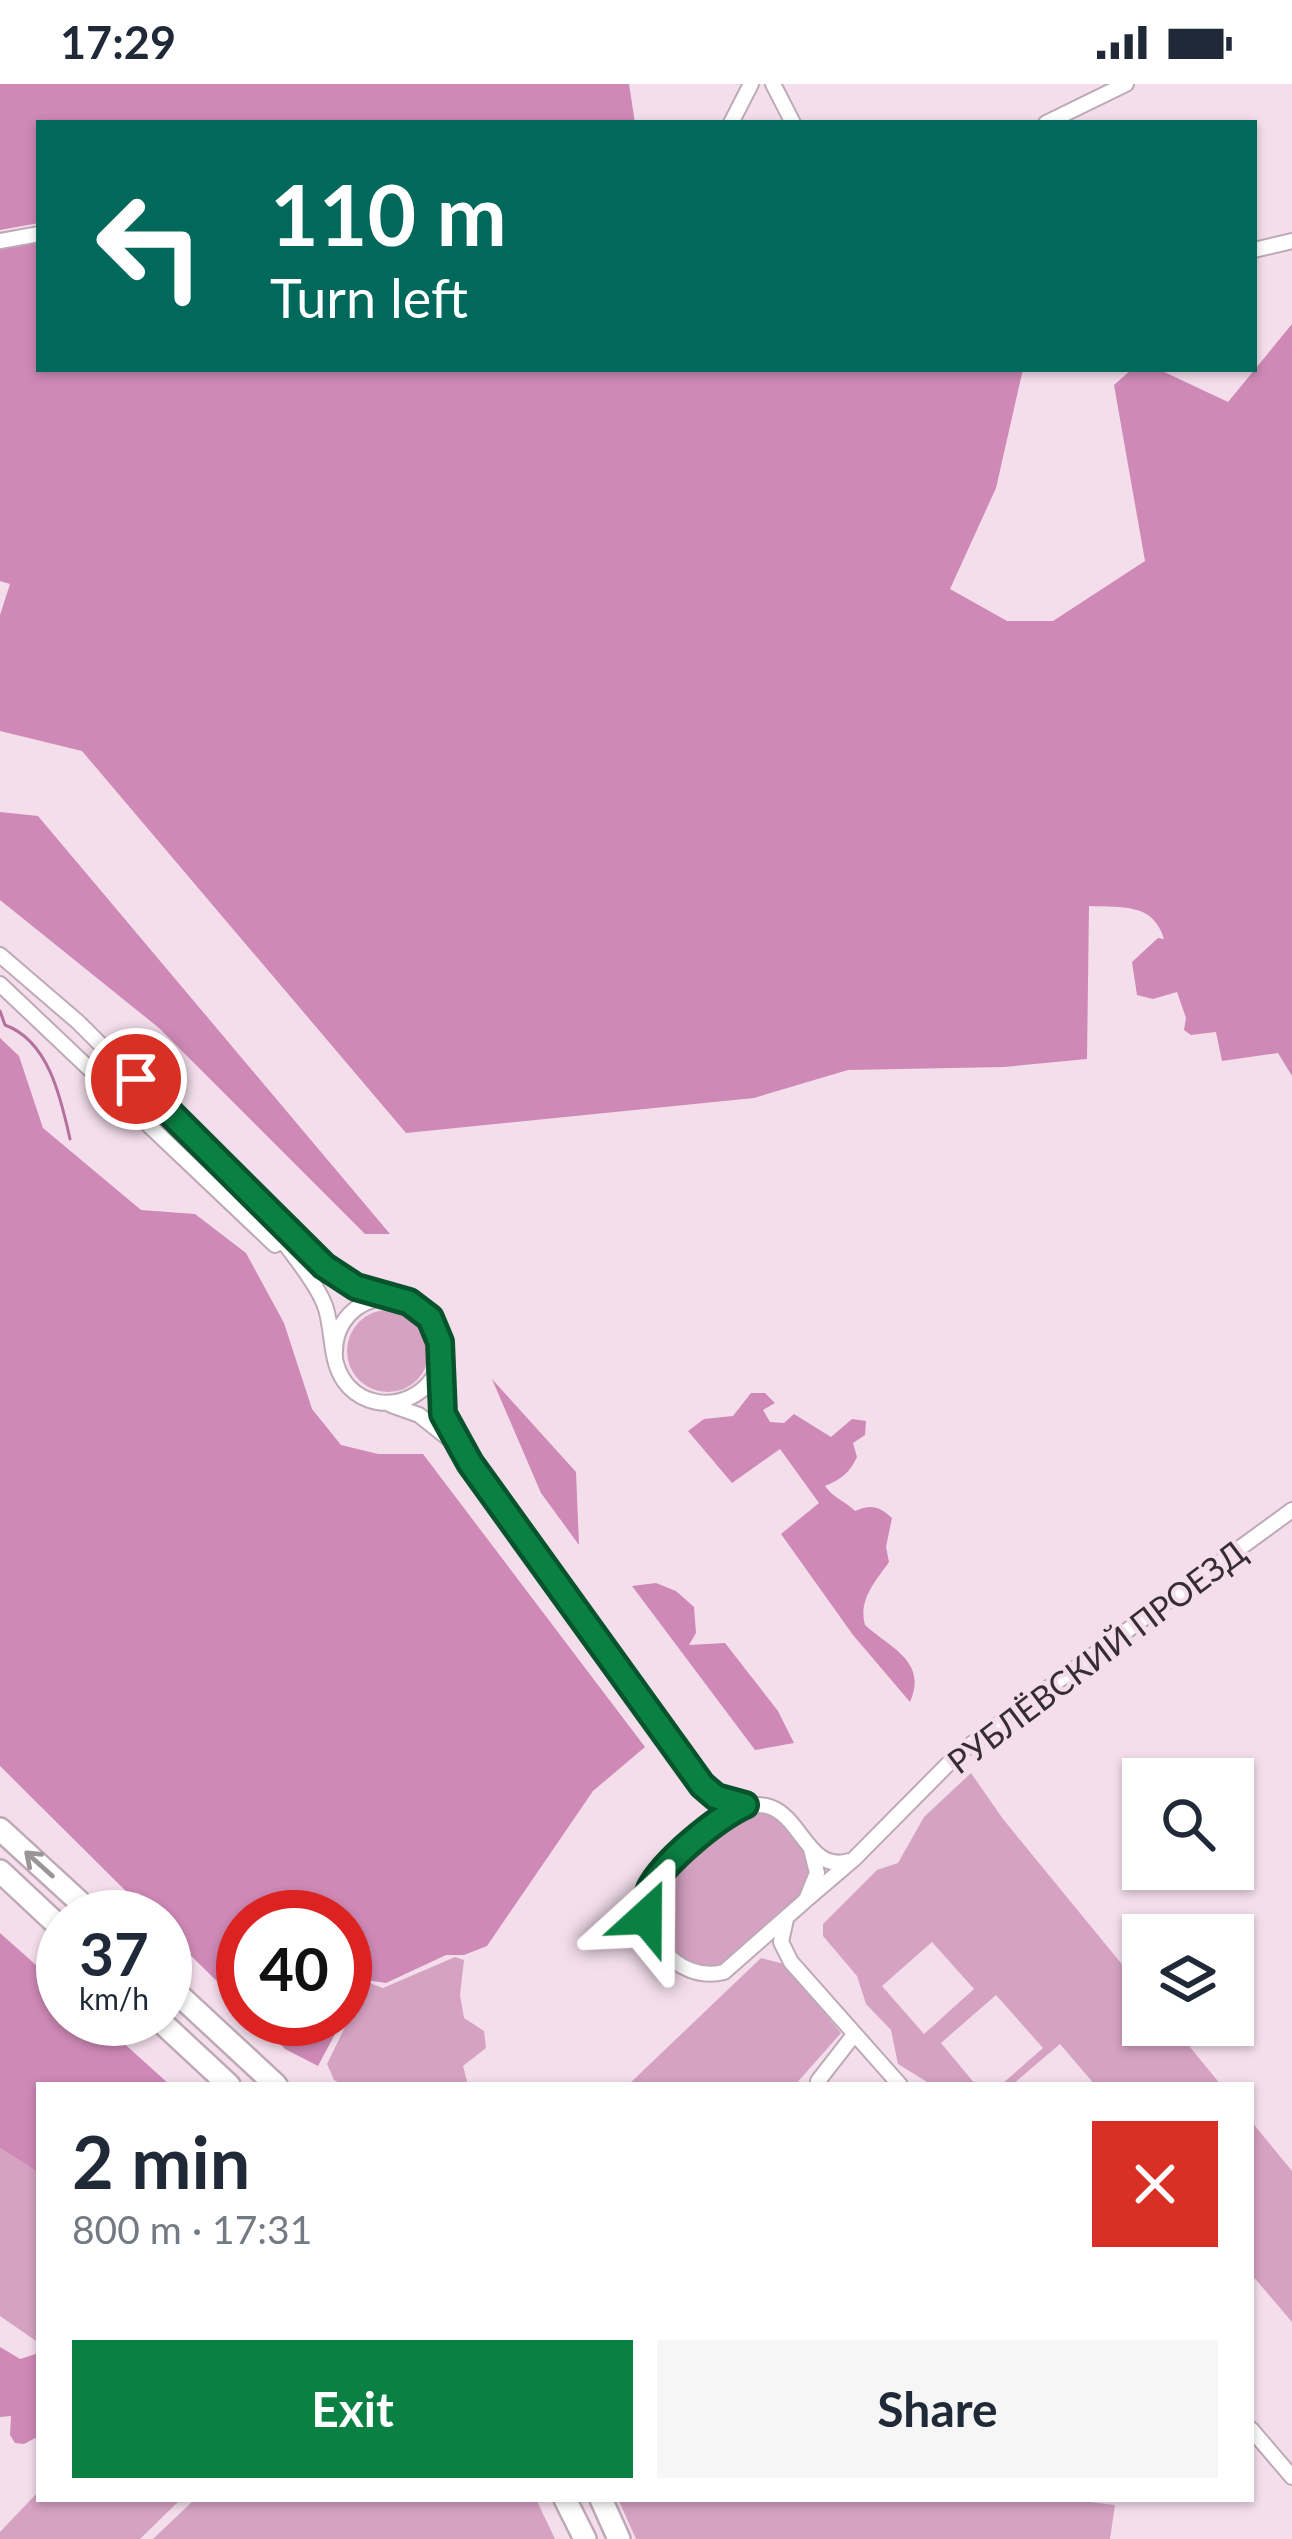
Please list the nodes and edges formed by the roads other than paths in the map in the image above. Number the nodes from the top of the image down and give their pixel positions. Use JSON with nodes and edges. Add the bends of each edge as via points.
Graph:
{"nodes":[{"id":1,"x":751,"y":84,"type":"edge"},
{"id":2,"x":773,"y":84,"type":"edge"},
{"id":3,"x":1126,"y":84,"type":"edge"},
{"id":4,"x":733,"y":120,"type":"edge"},
{"id":5,"x":792,"y":120,"type":"edge"},
{"id":6,"x":1052,"y":120,"type":"edge"},
{"id":7,"x":36,"y":235,"type":"edge"},
{"id":8,"x":0,"y":241,"type":"edge"},
{"id":9,"x":1292,"y":241,"type":"edge"},
{"id":10,"x":1257,"y":249,"type":"edge"},
{"id":11,"x":0,"y":955,"type":"edge"},
{"id":12,"x":0,"y":984,"type":"edge"},
{"id":13,"x":218,"y":1162,"type":"junction"},
{"id":14,"x":297,"y":1264,"type":"junction"},
{"id":15,"x":392,"y":1297,"type":"junction"},
{"id":16,"x":441,"y":1350,"type":"junction"},
{"id":17,"x":335,"y":1359,"type":"junction"},
{"id":18,"x":374,"y":1402,"type":"junction"},
{"id":19,"x":470,"y":1463,"type":"junction"},
{"id":20,"x":1292,"y":1510,"type":"edge"},
{"id":21,"x":702,"y":1785,"type":"junction"},
{"id":22,"x":745,"y":1805,"type":"junction"},
{"id":23,"x":0,"y":1829,"type":"edge"},
{"id":24,"x":706,"y":1831,"type":"junction"},
{"id":25,"x":811,"y":1849,"type":"junction"},
{"id":26,"x":854,"y":1859,"type":"junction"},
{"id":27,"x":0,"y":1871,"type":"edge"},
{"id":28,"x":67,"y":1890,"type":"edge"},
{"id":29,"x":806,"y":1900,"type":"junction"},
{"id":30,"x":36,"y":1905,"type":"edge"},
{"id":31,"x":786,"y":1919,"type":"junction"},
{"id":32,"x":747,"y":1954,"type":"junction"},
{"id":33,"x":791,"y":1962,"type":"junction"},
{"id":34,"x":192,"y":2007,"type":"edge"},
{"id":35,"x":854,"y":2036,"type":"junction"},
{"id":36,"x":187,"y":2046,"type":"edge"},
{"id":37,"x":818,"y":2080,"type":"dead end"},
{"id":38,"x":226,"y":2082,"type":"edge"},
{"id":39,"x":273,"y":2082,"type":"edge"},
{"id":40,"x":897,"y":2082,"type":"edge"},
{"id":41,"x":1254,"y":2433,"type":"edge"},
{"id":42,"x":1292,"y":2477,"type":"edge"},
{"id":43,"x":566,"y":2502,"type":"edge"},
{"id":44,"x":602,"y":2502,"type":"edge"},
{"id":45,"x":585,"y":2539,"type":"edge"},
{"id":46,"x":620,"y":2539,"type":"edge"}],
"edges":[{"from":1,"to":4,"type":"street"},
{"from":2,"to":5,"type":"street"},
{"from":3,"to":6,"type":"street"},
{"from":7,"to":8,"type":"street"},
{"from":9,"to":10,"type":"street"},
{"from":11,"to":13,"type":"street"},
{"from":12,"to":14,"type":"street"},
{"from":13,"to":14,"type":"street"},
{"from":13,"to":15,"type":"street","via":[[324,1266]]},
{"from":14,"to":17,"type":"street","via":[[326,1308]]},
{"from":15,"to":16,"type":"street","via":[[430,1318]]},
{"from":15,"to":17,"type":"street","via":[[366,1301],[346,1317]]},
{"from":16,"to":18,"type":"street","via":[[423,1390],[400,1402]]},
{"from":16,"to":19,"type":"street","via":[[443,1414]]},
{"from":17,"to":18,"type":"street","via":[[351,1389]]},
{"from":18,"to":19,"type":"street","via":[[433,1423]]},
{"from":19,"to":21,"type":"street"},
{"from":20,"to":26,"type":"street","name":"РУБЛЁВСКИЙ ПРОЕЗД","via":[[958,1754]]},
{"from":21,"to":22,"type":"street"},
{"from":21,"to":24,"type":"street"},
{"from":22,"to":24,"type":"street"},
{"from":22,"to":25,"type":"street","via":[[784,1815]]},
{"from":28,"to":23,"type":"highway","one_way":true},
{"from":24,"to":32,"type":"street","via":[[651,1886],[646,1917],[676,1962],[698,1974],[724,1972]]},
{"from":25,"to":26,"type":"street","via":[[831,1863]]},
{"from":25,"to":29,"type":"street","via":[[817,1873]]},
{"from":26,"to":29,"type":"street","name":"РУБЛЁВСКИЙ ПРОЕЗД"},
{"from":27,"to":30,"type":"highway"},
{"from":29,"to":31,"type":"street"},
{"from":31,"to":32,"type":"street"},
{"from":31,"to":33,"type":"street","via":[[781,1942]]},
{"from":32,"to":33,"type":"street","via":[[770,1952]]},
{"from":33,"to":35,"type":"street"},
{"from":34,"to":39,"type":"highway"},
{"from":35,"to":37,"type":"street"},
{"from":35,"to":40,"type":"street"},
{"from":36,"to":38,"type":"highway"},
{"from":41,"to":42,"type":"street"},
{"from":43,"to":45,"type":"highway"},
{"from":44,"to":46,"type":"highway"}]}
